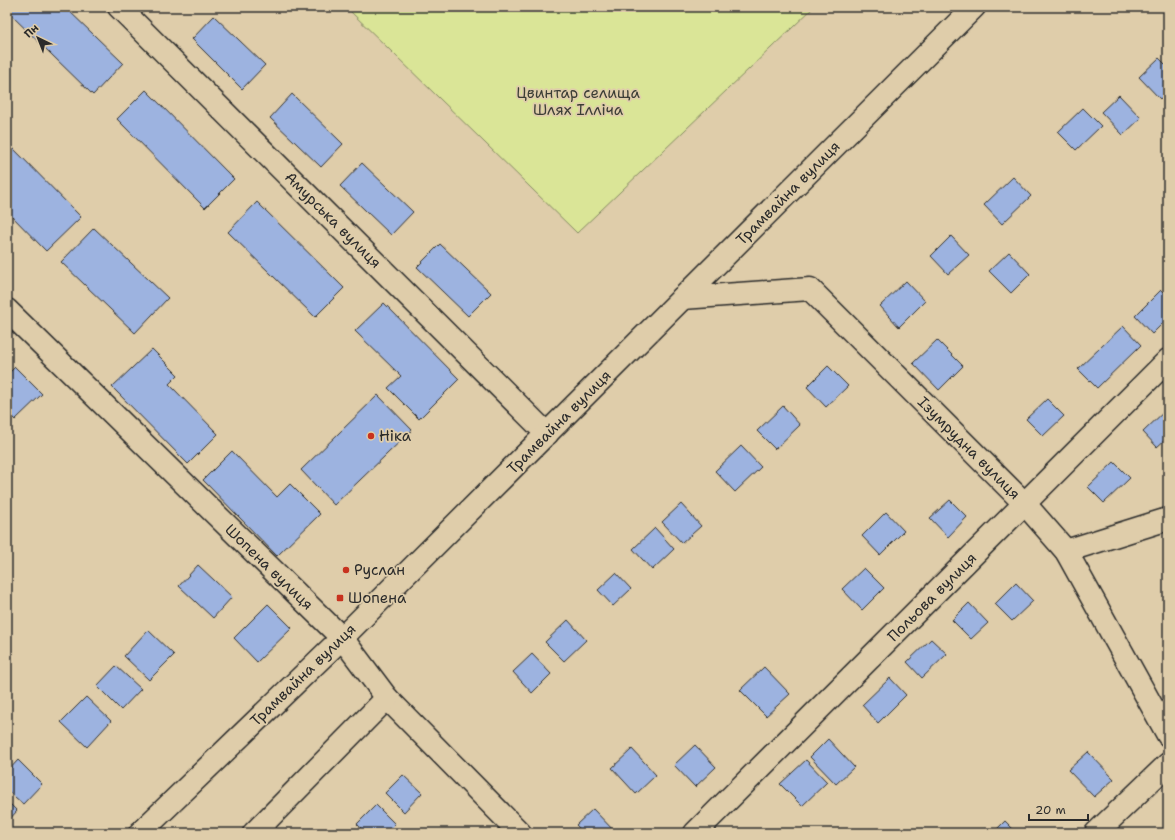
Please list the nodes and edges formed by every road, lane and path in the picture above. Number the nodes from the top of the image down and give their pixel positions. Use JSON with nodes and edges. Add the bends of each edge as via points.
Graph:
{"nodes":[{"id":1,"x":119,"y":7,"type":"edge"},
{"id":2,"x":974,"y":7,"type":"edge"},
{"id":3,"x":682,"y":298,"type":"junction"},
{"id":4,"x":7,"y":310,"type":"edge"},
{"id":5,"x":1168,"y":360,"type":"edge"},
{"id":6,"x":547,"y":434,"type":"junction"},
{"id":7,"x":1025,"y":504,"type":"junction"},
{"id":8,"x":1168,"y":518,"type":"edge"},
{"id":9,"x":1066,"y":551,"type":"junction"},
{"id":10,"x":342,"y":638,"type":"junction"},
{"id":11,"x":387,"y":698,"type":"junction"},
{"id":12,"x":1168,"y":735,"type":"edge"},
{"id":13,"x":1168,"y":764,"type":"edge"},
{"id":14,"x":140,"y":833,"type":"edge"},
{"id":15,"x":254,"y":833,"type":"edge"},
{"id":16,"x":520,"y":833,"type":"edge"},
{"id":17,"x":695,"y":833,"type":"edge"},
{"id":18,"x":1096,"y":833,"type":"edge"}],
"edges":[{"from":1,"to":6,"type":"street","name":"Амурська вулиця"},
{"from":2,"to":3,"type":"street","name":"Трамвайна вулиця"},
{"from":3,"to":6,"type":"street","name":"Трамвайна вулиця"},
{"from":3,"to":7,"type":"street","name":"Ізумрудна вулиця","via":[[810,289]]},
{"from":4,"to":10,"type":"street","name":"Шопена вулиця"},
{"from":5,"to":7,"type":"street","name":"Польова вулиця"},
{"from":6,"to":10,"type":"street","name":"Трамвайна вулиця"},
{"from":7,"to":9,"type":"street","name":"Ізумрудна вулиця"},
{"from":7,"to":17,"type":"street","name":"Польова вулиця"},
{"from":8,"to":9,"type":"street"},
{"from":9,"to":12,"type":"street","name":"Ізумрудна вулиця"},
{"from":10,"to":11,"type":"street","name":"Шопена вулиця"},
{"from":10,"to":14,"type":"street","name":"Трамвайна вулиця"},
{"from":11,"to":15,"type":"street"},
{"from":11,"to":16,"type":"street","name":"Шопена вулиця"},
{"from":13,"to":18,"type":"street"}]}
